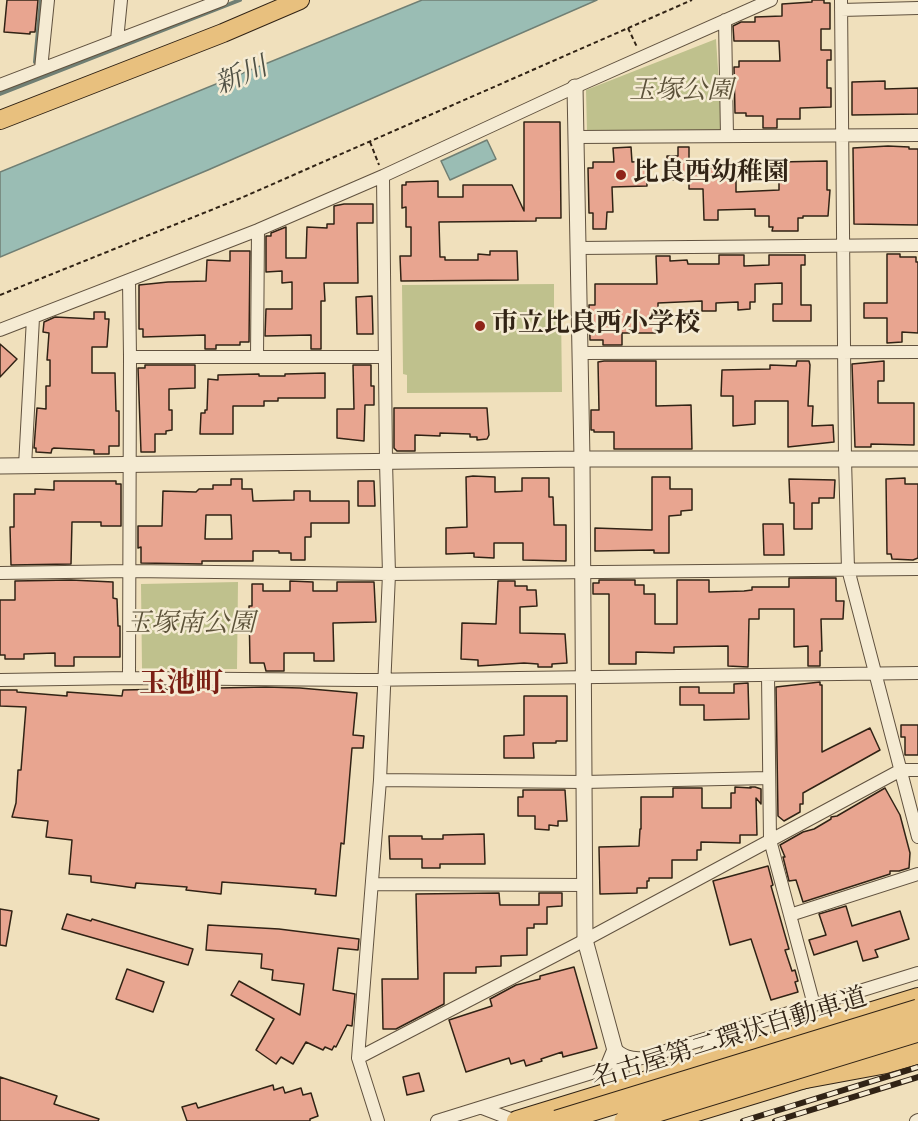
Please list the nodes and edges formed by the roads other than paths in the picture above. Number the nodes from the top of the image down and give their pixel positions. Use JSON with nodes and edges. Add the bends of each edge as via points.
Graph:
{"nodes":[{"id":1,"x":48,"y":0,"type":"edge"},
{"id":2,"x":121,"y":0,"type":"edge"},
{"id":3,"x":222,"y":0,"type":"edge"},
{"id":4,"x":300,"y":0,"type":"edge"},
{"id":5,"x":771,"y":0,"type":"edge"},
{"id":6,"x":841,"y":5,"type":"edge"},
{"id":7,"x":918,"y":8,"type":"edge"},
{"id":8,"x":725,"y":21,"type":"junction"},
{"id":9,"x":117,"y":40,"type":"junction"},
{"id":10,"x":41,"y":69,"type":"junction"},
{"id":11,"x":0,"y":85,"type":"edge"},
{"id":12,"x":575,"y":87,"type":"junction"},
{"id":13,"x":0,"y":120,"type":"edge"},
{"id":14,"x":918,"y":135,"type":"edge"},
{"id":15,"x":726,"y":136,"type":"junction"},
{"id":16,"x":844,"y":136,"type":"junction"},
{"id":17,"x":576,"y":137,"type":"junction"},
{"id":18,"x":383,"y":176,"type":"junction"},
{"id":19,"x":258,"y":230,"type":"junction"},
{"id":20,"x":918,"y":245,"type":"edge"},
{"id":21,"x":844,"y":246,"type":"junction"},
{"id":22,"x":578,"y":248,"type":"junction"},
{"id":23,"x":129,"y":281,"type":"junction"},
{"id":24,"x":33,"y":318,"type":"junction"},
{"id":25,"x":0,"y":330,"type":"edge"},
{"id":26,"x":918,"y":352,"type":"edge"},
{"id":27,"x":580,"y":353,"type":"junction"},
{"id":28,"x":845,"y":353,"type":"junction"},
{"id":29,"x":130,"y":357,"type":"junction"},
{"id":30,"x":257,"y":357,"type":"junction"},
{"id":31,"x":385,"y":357,"type":"junction"},
{"id":32,"x":582,"y":459,"type":"junction"},
{"id":33,"x":845,"y":459,"type":"junction"},
{"id":34,"x":918,"y":459,"type":"edge"},
{"id":35,"x":386,"y":462,"type":"junction"},
{"id":36,"x":130,"y":465,"type":"junction"},
{"id":37,"x":0,"y":466,"type":"edge"},
{"id":38,"x":25,"y":466,"type":"junction"},
{"id":39,"x":849,"y":569,"type":"junction"},
{"id":40,"x":918,"y":569,"type":"edge"},
{"id":41,"x":129,"y":571,"type":"junction"},
{"id":42,"x":583,"y":571,"type":"junction"},
{"id":43,"x":0,"y":573,"type":"edge"},
{"id":44,"x":389,"y":574,"type":"junction"},
{"id":45,"x":918,"y":673,"type":"edge"},
{"id":46,"x":875,"y":674,"type":"junction"},
{"id":47,"x":768,"y":675,"type":"junction"},
{"id":48,"x":583,"y":676,"type":"junction"},
{"id":49,"x":129,"y":678,"type":"junction"},
{"id":50,"x":0,"y":680,"type":"edge"},
{"id":51,"x":386,"y":680,"type":"junction"},
{"id":52,"x":901,"y":770,"type":"junction"},
{"id":53,"x":918,"y":770,"type":"edge"},
{"id":54,"x":769,"y":778,"type":"junction"},
{"id":55,"x":380,"y":780,"type":"junction"},
{"id":56,"x":584,"y":782,"type":"junction"},
{"id":57,"x":918,"y":837,"type":"edge"},
{"id":58,"x":770,"y":840,"type":"junction"},
{"id":59,"x":918,"y":874,"type":"edge"},
{"id":60,"x":372,"y":884,"type":"junction"},
{"id":61,"x":585,"y":885,"type":"junction"},
{"id":62,"x":790,"y":915,"type":"junction"},
{"id":63,"x":585,"y":940,"type":"junction"},
{"id":64,"x":918,"y":973,"type":"edge"},
{"id":65,"x":918,"y":998,"type":"edge"},
{"id":66,"x":814,"y":1005,"type":"junction"},
{"id":67,"x":918,"y":1011,"type":"edge"},
{"id":68,"x":918,"y":1031,"type":"edge"},
{"id":69,"x":718,"y":1035,"type":"junction"},
{"id":70,"x":918,"y":1043,"type":"edge"},
{"id":71,"x":614,"y":1048,"type":"junction"},
{"id":72,"x":918,"y":1053,"type":"edge"},
{"id":73,"x":358,"y":1058,"type":"junction"},
{"id":74,"x":699,"y":1064,"type":"junction"},
{"id":75,"x":803,"y":1078,"type":"junction"},
{"id":76,"x":625,"y":1087,"type":"junction"},
{"id":77,"x":481,"y":1108,"type":"junction"},
{"id":78,"x":378,"y":1121,"type":"edge"},
{"id":79,"x":437,"y":1121,"type":"edge"},
{"id":80,"x":517,"y":1121,"type":"edge"},
{"id":81,"x":557,"y":1121,"type":"edge"},
{"id":82,"x":625,"y":1121,"type":"edge"},
{"id":83,"x":635,"y":1121,"type":"edge"},
{"id":84,"x":664,"y":1121,"type":"edge"}],
"edges":[{"from":1,"to":10,"type":"street"},
{"from":2,"to":9,"type":"street"},
{"from":3,"to":9,"type":"street"},
{"from":4,"to":13,"type":"main road"},
{"from":5,"to":8,"type":"street"},
{"from":6,"to":7,"type":"street"},
{"from":6,"to":16,"type":"street"},
{"from":8,"to":12,"type":"street"},
{"from":8,"to":15,"type":"street"},
{"from":9,"to":10,"type":"street"},
{"from":10,"to":11,"type":"street"},
{"from":12,"to":17,"type":"street"},
{"from":12,"to":18,"type":"street"},
{"from":14,"to":16,"type":"street"},
{"from":15,"to":16,"type":"street"},
{"from":15,"to":17,"type":"street"},
{"from":16,"to":21,"type":"street"},
{"from":17,"to":22,"type":"street"},
{"from":18,"to":19,"type":"street"},
{"from":18,"to":31,"type":"street"},
{"from":19,"to":23,"type":"street"},
{"from":19,"to":30,"type":"street"},
{"from":20,"to":21,"type":"street"},
{"from":21,"to":22,"type":"street"},
{"from":21,"to":28,"type":"street"},
{"from":22,"to":27,"type":"street"},
{"from":23,"to":24,"type":"street"},
{"from":23,"to":29,"type":"street"},
{"from":24,"to":25,"type":"street"},
{"from":24,"to":38,"type":"street"},
{"from":26,"to":28,"type":"street"},
{"from":27,"to":28,"type":"street"},
{"from":27,"to":32,"type":"street"},
{"from":28,"to":33,"type":"street"},
{"from":29,"to":30,"type":"street"},
{"from":29,"to":36,"type":"street"},
{"from":30,"to":31,"type":"street"},
{"from":31,"to":35,"type":"street"},
{"from":32,"to":33,"type":"street"},
{"from":32,"to":35,"type":"street"},
{"from":32,"to":42,"type":"street"},
{"from":33,"to":34,"type":"street"},
{"from":33,"to":39,"type":"street"},
{"from":35,"to":36,"type":"street"},
{"from":35,"to":44,"type":"street"},
{"from":36,"to":38,"type":"street"},
{"from":36,"to":41,"type":"street"},
{"from":37,"to":38,"type":"street"},
{"from":39,"to":40,"type":"street"},
{"from":39,"to":42,"type":"street"},
{"from":39,"to":46,"type":"street"},
{"from":41,"to":43,"type":"street"},
{"from":41,"to":44,"type":"street"},
{"from":41,"to":49,"type":"street"},
{"from":42,"to":44,"type":"street"},
{"from":42,"to":48,"type":"street"},
{"from":44,"to":51,"type":"street"},
{"from":45,"to":46,"type":"street"},
{"from":46,"to":47,"type":"street"},
{"from":46,"to":52,"type":"street"},
{"from":47,"to":48,"type":"street"},
{"from":47,"to":54,"type":"street"},
{"from":48,"to":51,"type":"street"},
{"from":48,"to":56,"type":"street"},
{"from":49,"to":50,"type":"street"},
{"from":49,"to":51,"type":"street"},
{"from":51,"to":55,"type":"street"},
{"from":52,"to":53,"type":"street"},
{"from":52,"to":57,"type":"street"},
{"from":52,"to":58,"type":"street"},
{"from":54,"to":56,"type":"street"},
{"from":54,"to":58,"type":"street"},
{"from":55,"to":56,"type":"street"},
{"from":55,"to":60,"type":"street"},
{"from":56,"to":61,"type":"street"},
{"from":58,"to":62,"type":"street"},
{"from":58,"to":63,"type":"street"},
{"from":59,"to":62,"type":"street"},
{"from":60,"to":61,"type":"street"},
{"from":60,"to":73,"type":"street"},
{"from":61,"to":63,"type":"street"},
{"from":62,"to":66,"type":"street"},
{"from":63,"to":71,"type":"street"},
{"from":63,"to":73,"type":"street"},
{"from":64,"to":66,"type":"street"},
{"from":65,"to":74,"type":"highway"},
{"from":66,"to":69,"type":"street"},
{"from":67,"to":81,"type":"highway","name":"名古屋第二環状自動車道","bridge":true},
{"from":68,"to":82,"type":"highway","name":"名古屋第二環状自動車道","bridge":true},
{"from":69,"to":71,"type":"street","via":[[643,1058],[621,1055]]},
{"from":69,"to":74,"type":"street"},
{"from":70,"to":75,"type":"highway"},
{"from":71,"to":76,"type":"street"},
{"from":71,"to":77,"type":"street","via":[[601,1070]]},
{"from":72,"to":75,"type":"highway"},
{"from":73,"to":78,"type":"street"},
{"from":74,"to":76,"type":"highway"},
{"from":75,"to":84,"type":"highway"},
{"from":76,"to":80,"type":"highway"},
{"from":76,"to":83,"type":"street"},
{"from":77,"to":79,"type":"street"},
{"from":77,"to":80,"type":"street"}]}
